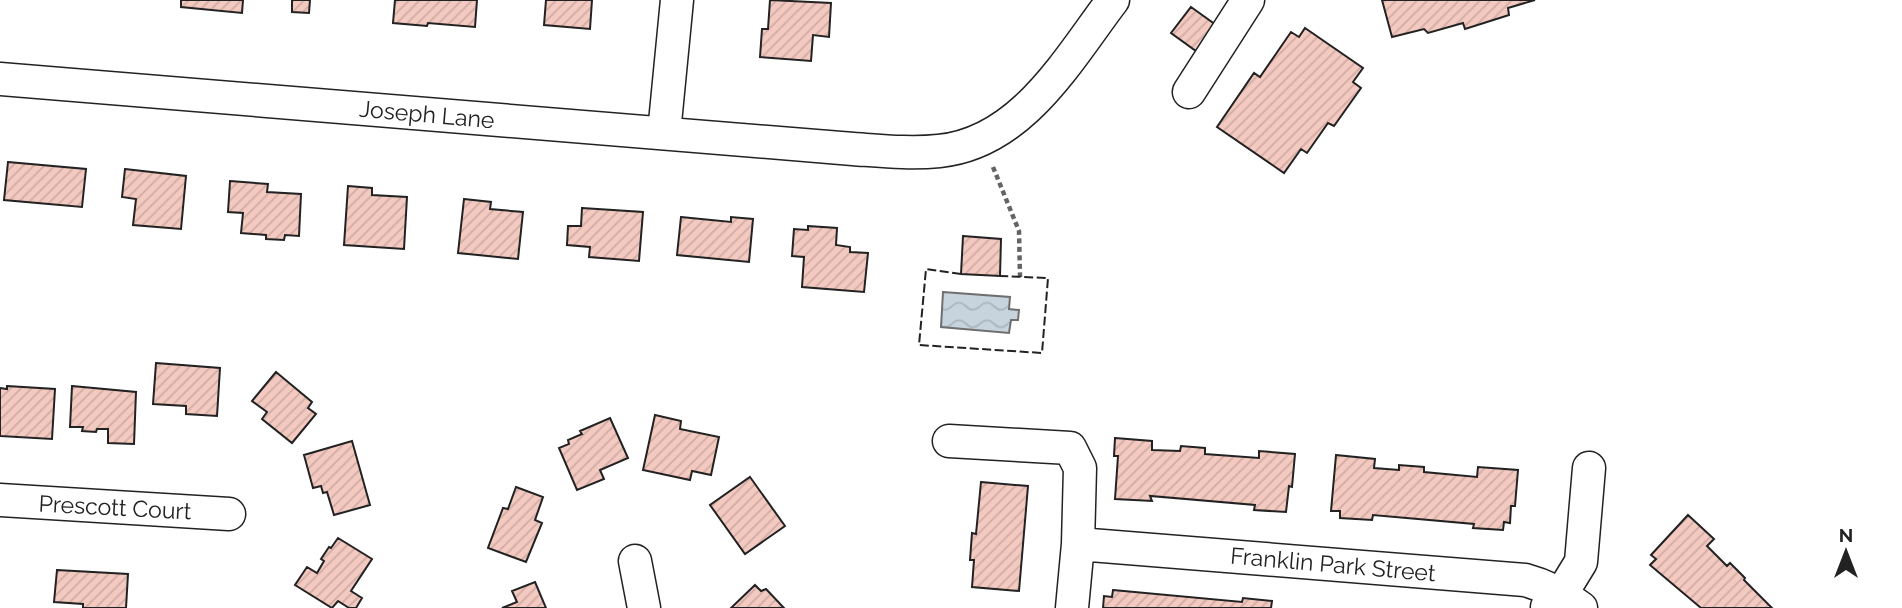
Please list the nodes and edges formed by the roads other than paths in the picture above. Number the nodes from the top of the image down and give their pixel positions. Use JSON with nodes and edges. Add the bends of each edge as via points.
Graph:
{"nodes":[{"id":1,"x":677,"y":0,"type":"edge"},
{"id":2,"x":1113,"y":0,"type":"edge"},
{"id":3,"x":1248,"y":0,"type":"edge"},
{"id":4,"x":0,"y":79,"type":"edge"},
{"id":5,"x":1189,"y":92,"type":"dead end"},
{"id":6,"x":664,"y":133,"type":"junction"},
{"id":7,"x":949,"y":440,"type":"dead end"},
{"id":8,"x":1589,"y":468,"type":"dead end"},
{"id":9,"x":0,"y":500,"type":"edge"},
{"id":10,"x":229,"y":514,"type":"dead end"},
{"id":11,"x":1078,"y":544,"type":"junction"},
{"id":12,"x":635,"y":561,"type":"dead end"},
{"id":13,"x":1563,"y":603,"type":"edge"},
{"id":14,"x":644,"y":608,"type":"edge"},
{"id":15,"x":1072,"y":608,"type":"edge"}],
"edges":[{"from":1,"to":6,"type":"street"},
{"from":2,"to":6,"type":"street","name":"Joseph Lane","via":[[1046,88],[1017,117],[982,140],[920,153]]},
{"from":3,"to":5,"type":"street"},
{"from":4,"to":6,"type":"street","name":"Joseph Lane"},
{"from":7,"to":11,"type":"street","via":[[1070,448],[1080,468]]},
{"from":8,"to":13,"type":"street","via":[[1581,562]]},
{"from":9,"to":10,"type":"street","name":"Prescott Court"},
{"from":11,"to":13,"type":"street","name":"Franklin Park Street","via":[[1525,580],[1545,585]]},
{"from":11,"to":15,"type":"street"},
{"from":12,"to":14,"type":"street"}]}
